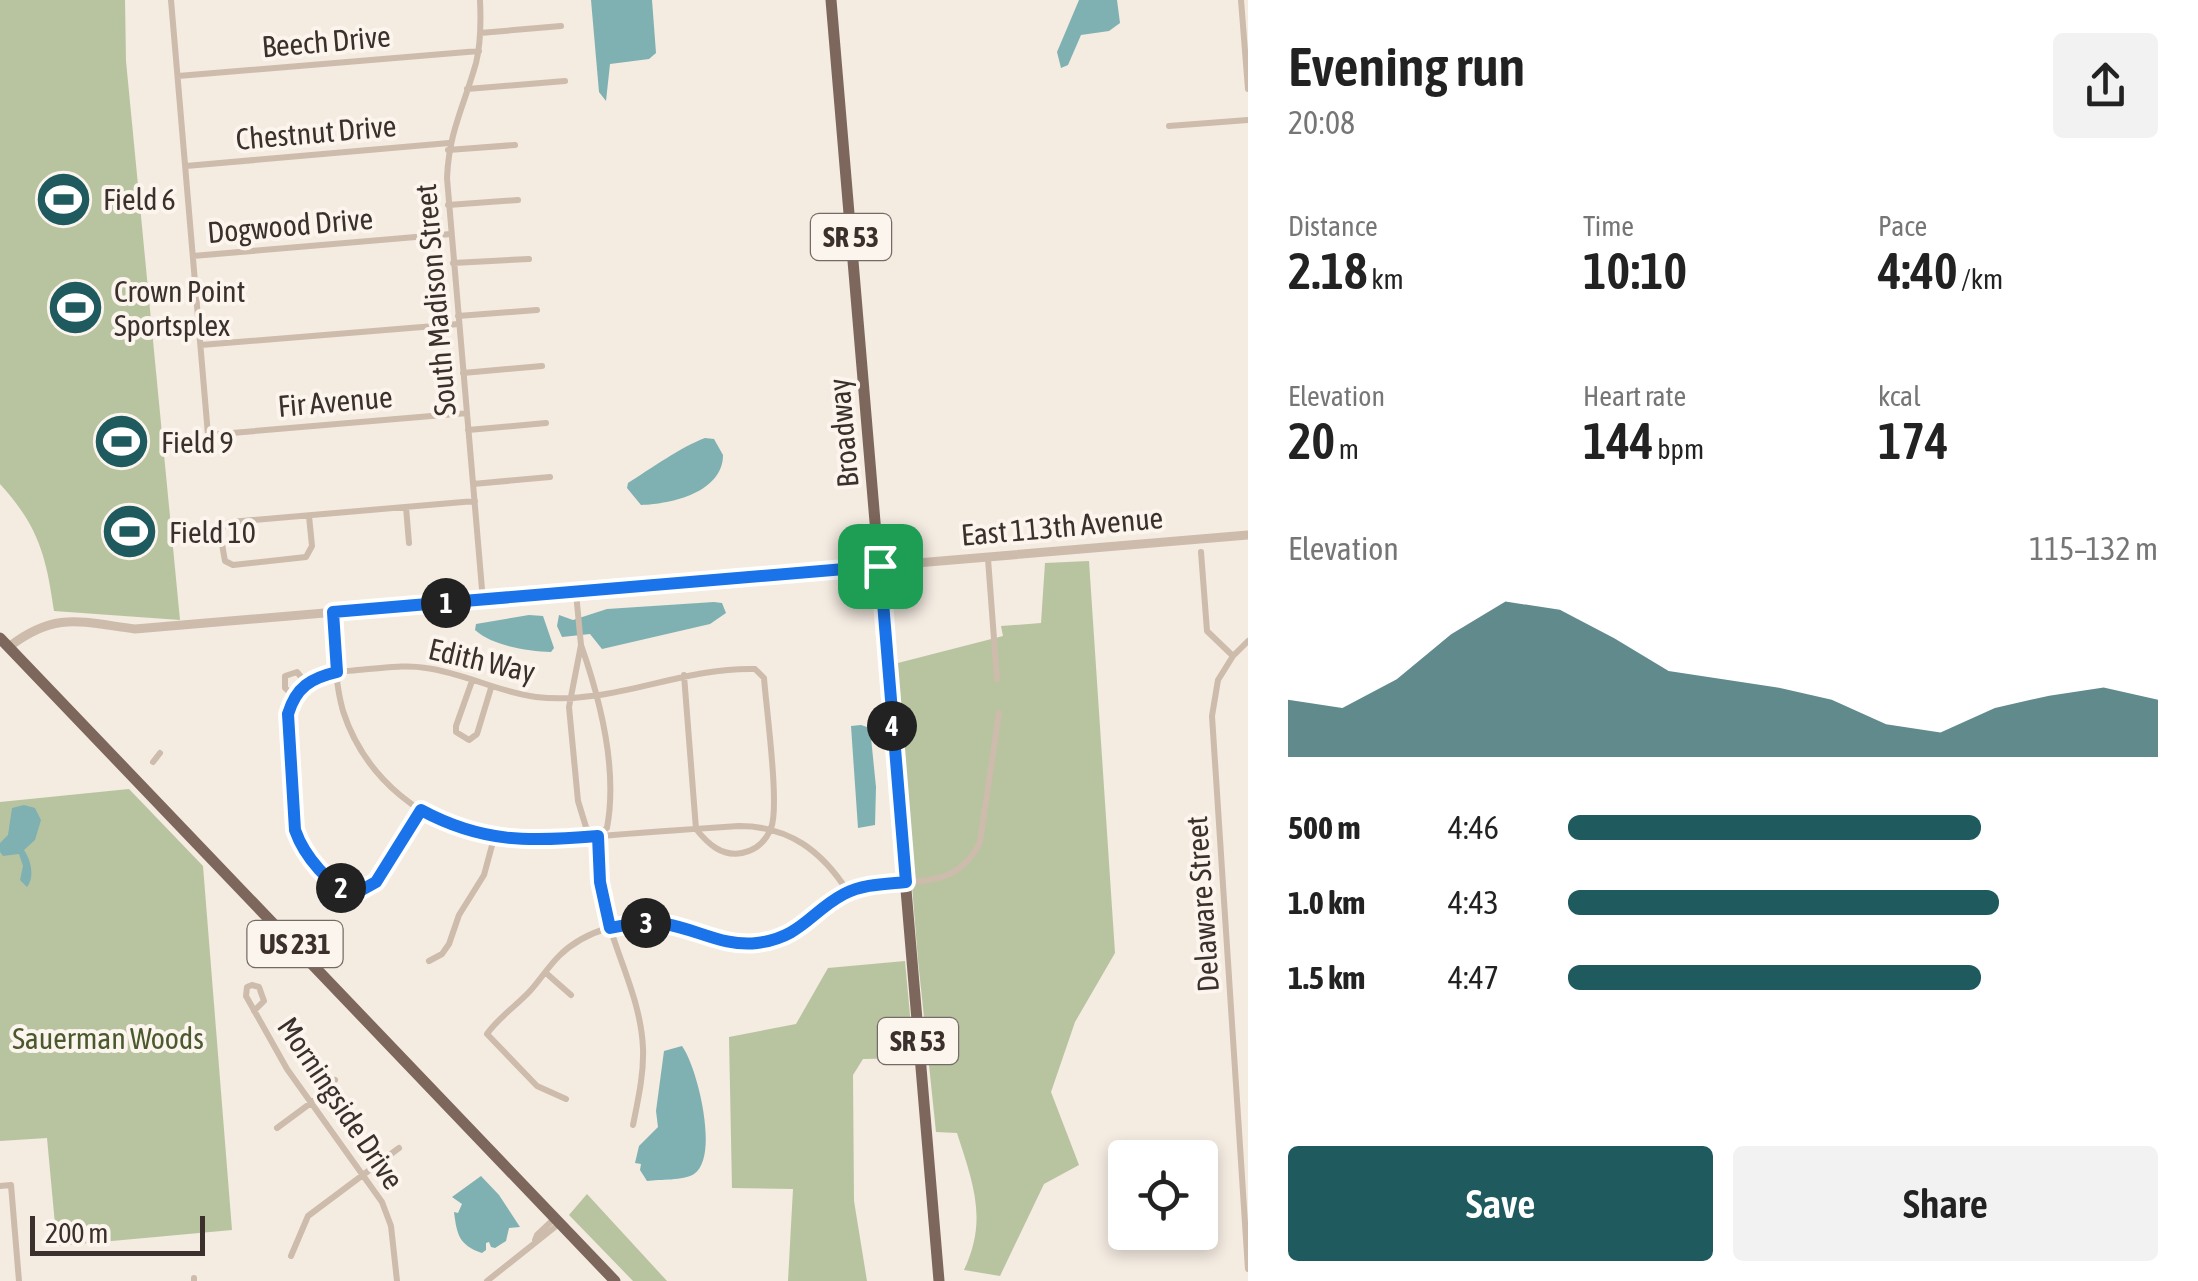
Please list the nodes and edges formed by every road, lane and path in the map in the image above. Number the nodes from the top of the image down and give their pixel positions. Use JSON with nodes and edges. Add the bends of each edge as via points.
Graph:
{"nodes":[{"id":1,"x":170,"y":0,"type":"edge"},
{"id":2,"x":480,"y":0,"type":"edge"},
{"id":3,"x":831,"y":0,"type":"edge"},
{"id":4,"x":1240,"y":0,"type":"edge"},
{"id":5,"x":561,"y":26,"type":"dead end"},
{"id":6,"x":1246,"y":30,"type":"edge"},
{"id":7,"x":480,"y":33,"type":"junction"},
{"id":8,"x":478,"y":51,"type":"junction"},
{"id":9,"x":178,"y":76,"type":"junction"},
{"id":10,"x":565,"y":80,"type":"dead end"},
{"id":11,"x":1248,"y":88,"type":"edge"},
{"id":12,"x":468,"y":89,"type":"junction"},
{"id":13,"x":1248,"y":120,"type":"edge"},
{"id":14,"x":1168,"y":126,"type":"dead end"},
{"id":15,"x":515,"y":144,"type":"dead end"},
{"id":16,"x":449,"y":147,"type":"junction"},
{"id":17,"x":186,"y":166,"type":"junction"},
{"id":18,"x":518,"y":200,"type":"dead end"},
{"id":19,"x":448,"y":206,"type":"junction"},
{"id":20,"x":451,"y":234,"type":"junction"},
{"id":21,"x":193,"y":256,"type":"junction"},
{"id":22,"x":528,"y":259,"type":"dead end"},
{"id":23,"x":454,"y":263,"type":"junction"},
{"id":24,"x":537,"y":310,"type":"dead end"},
{"id":25,"x":458,"y":320,"type":"junction"},
{"id":26,"x":201,"y":345,"type":"junction"},
{"id":27,"x":542,"y":366,"type":"dead end"},
{"id":28,"x":463,"y":373,"type":"junction"},
{"id":29,"x":467,"y":412,"type":"junction"},
{"id":30,"x":546,"y":423,"type":"dead end"},
{"id":31,"x":468,"y":430,"type":"junction"},
{"id":32,"x":550,"y":477,"type":"dead end"},
{"id":33,"x":473,"y":484,"type":"junction"},
{"id":34,"x":475,"y":501,"type":"junction"},
{"id":35,"x":406,"y":507,"type":"junction"},
{"id":36,"x":309,"y":516,"type":"junction"},
{"id":37,"x":1248,"y":535,"type":"edge"},
{"id":38,"x":409,"y":543,"type":"dead end"},
{"id":39,"x":1201,"y":552,"type":"dead end"},
{"id":40,"x":988,"y":559,"type":"junction"},
{"id":41,"x":880,"y":566,"type":"junction"},
{"id":42,"x":576,"y":592,"type":"junction"},
{"id":43,"x":482,"y":600,"type":"junction"},
{"id":44,"x":333,"y":612,"type":"junction"},
{"id":45,"x":580,"y":641,"type":"junction"},
{"id":46,"x":1248,"y":641,"type":"edge"},
{"id":47,"x":5,"y":642,"type":"edge"},
{"id":48,"x":1233,"y":656,"type":"junction"},
{"id":49,"x":337,"y":672,"type":"junction"},
{"id":50,"x":684,"y":675,"type":"junction"},
{"id":51,"x":996,"y":679,"type":"dead end"},
{"id":52,"x":472,"y":680,"type":"junction"},
{"id":53,"x":306,"y":683,"type":"junction"},
{"id":54,"x":491,"y":688,"type":"junction"},
{"id":55,"x":294,"y":696,"type":"junction"},
{"id":56,"x":599,"y":696,"type":"junction"},
{"id":57,"x":570,"y":699,"type":"junction"},
{"id":58,"x":1000,"y":713,"type":"dead end"},
{"id":59,"x":160,"y":753,"type":"dead end"},
{"id":60,"x":153,"y":762,"type":"dead end"},
{"id":61,"x":421,"y":810,"type":"junction"},
{"id":62,"x":696,"y":828,"type":"junction"},
{"id":63,"x":771,"y":829,"type":"junction"},
{"id":64,"x":598,"y":836,"type":"junction"},
{"id":65,"x":494,"y":838,"type":"junction"},
{"id":66,"x":906,"y":882,"type":"junction"},
{"id":67,"x":848,"y":892,"type":"junction"},
{"id":68,"x":610,"y":928,"type":"junction"},
{"id":69,"x":430,"y":960,"type":"dead end"},
{"id":70,"x":546,"y":972,"type":"junction"},
{"id":71,"x":571,"y":995,"type":"dead end"},
{"id":72,"x":254,"y":1010,"type":"dead end"},
{"id":73,"x":335,"y":1080,"type":"dead end"},
{"id":74,"x":566,"y":1099,"type":"dead end"},
{"id":75,"x":310,"y":1104,"type":"junction"},
{"id":76,"x":633,"y":1125,"type":"dead end"},
{"id":77,"x":277,"y":1128,"type":"dead end"},
{"id":78,"x":399,"y":1148,"type":"dead end"},
{"id":79,"x":363,"y":1174,"type":"junction"},
{"id":80,"x":0,"y":1186,"type":"edge"},
{"id":81,"x":1246,"y":1212,"type":"edge"},
{"id":82,"x":557,"y":1220,"type":"junction"},
{"id":83,"x":291,"y":1256,"type":"dead end"},
{"id":84,"x":1248,"y":1269,"type":"edge"},
{"id":85,"x":19,"y":1281,"type":"edge"},
{"id":86,"x":397,"y":1281,"type":"edge"},
{"id":87,"x":487,"y":1281,"type":"edge"},
{"id":88,"x":615,"y":1281,"type":"edge"},
{"id":89,"x":939,"y":1281,"type":"edge"}],
"edges":[{"from":1,"to":9,"type":"street"},
{"from":2,"to":7,"type":"street","name":"South Madison Street"},
{"from":3,"to":41,"type":"main road","name":"Broadway","number":"SR 53"},
{"from":4,"to":6,"type":"street"},
{"from":5,"to":7,"type":"street"},
{"from":6,"to":11,"type":"street"},
{"from":7,"to":8,"type":"street","name":"South Madison Street"},
{"from":8,"to":9,"type":"street","name":"Beech Drive"},
{"from":8,"to":12,"type":"street","name":"South Madison Street"},
{"from":9,"to":17,"type":"street"},
{"from":10,"to":12,"type":"street"},
{"from":12,"to":16,"type":"street","name":"South Madison Street"},
{"from":13,"to":14,"type":"street"},
{"from":15,"to":16,"type":"street","name":"Chestnut Drive"},
{"from":16,"to":17,"type":"street","name":"Chestnut Drive"},
{"from":16,"to":19,"type":"street","name":"South Madison Street"},
{"from":17,"to":21,"type":"street"},
{"from":18,"to":19,"type":"street"},
{"from":19,"to":20,"type":"street","name":"South Madison Street"},
{"from":20,"to":21,"type":"street","name":"Dogwood Drive"},
{"from":20,"to":23,"type":"street","name":"South Madison Street"},
{"from":21,"to":26,"type":"street"},
{"from":22,"to":23,"type":"street"},
{"from":23,"to":25,"type":"street","name":"South Madison Street"},
{"from":24,"to":25,"type":"street"},
{"from":25,"to":26,"type":"street"},
{"from":25,"to":28,"type":"street","name":"South Madison Street"},
{"from":26,"to":29,"type":"street","name":"Fir Avenue","via":[[208,435]]},
{"from":27,"to":28,"type":"street"},
{"from":28,"to":29,"type":"street","name":"South Madison Street"},
{"from":29,"to":31,"type":"street","name":"South Madison Street"},
{"from":30,"to":31,"type":"street"},
{"from":31,"to":33,"type":"street","name":"South Madison Street"},
{"from":32,"to":33,"type":"street"},
{"from":33,"to":34,"type":"street","name":"South Madison Street"},
{"from":34,"to":35,"type":"street"},
{"from":34,"to":43,"type":"street","name":"South Madison Street"},
{"from":35,"to":36,"type":"street"},
{"from":35,"to":38,"type":"street"},
{"from":36,"to":36,"type":"street","via":[[224,524],[224,561],[306,557],[312,546]]},
{"from":37,"to":40,"type":"street","name":"East 113th Avenue"},
{"from":39,"to":48,"type":"street","via":[[1208,631]]},
{"from":40,"to":41,"type":"street","name":"East 113th Avenue"},
{"from":40,"to":51,"type":"street"},
{"from":41,"to":42,"type":"street","name":"East 113th Avenue"},
{"from":41,"to":66,"type":"main road","name":"Broadway","number":"SR 53"},
{"from":42,"to":43,"type":"street","name":"East 113th Avenue"},
{"from":42,"to":45,"type":"street"},
{"from":43,"to":44,"type":"street","name":"East 113th Avenue"},
{"from":44,"to":47,"type":"street","name":"East 113th Avenue","via":[[134,630],[63,620]]},
{"from":44,"to":49,"type":"street"},
{"from":45,"to":56,"type":"street"},
{"from":45,"to":57,"type":"street"},
{"from":46,"to":48,"type":"street"},
{"from":47,"to":82,"type":"main road","number":"US 231"},
{"from":48,"to":81,"type":"street","name":"Delaware Street","via":[[1218,680],[1212,716]]},
{"from":49,"to":52,"type":"street","name":"Edith Way","via":[[423,667]]},
{"from":49,"to":53,"type":"street","name":"Edith Way"},
{"from":49,"to":61,"type":"street","via":[[342,707],[363,755],[386,784]]},
{"from":50,"to":56,"type":"street","name":"Edith Way"},
{"from":50,"to":62,"type":"street"},
{"from":50,"to":63,"type":"street","name":"Edith Way","via":[[750,668],[764,678]]},
{"from":52,"to":54,"type":"street","name":"Edith Way"},
{"from":52,"to":54,"type":"street","via":[[456,726],[464,739],[477,734]]},
{"from":53,"to":55,"type":"street","name":"Edith Way"},
{"from":53,"to":55,"type":"street","name":"Edith Way","via":[[297,672],[287,674],[284,684]]},
{"from":54,"to":57,"type":"street","name":"Edith Way"},
{"from":55,"to":61,"type":"street","via":[[286,726],[295,830],[337,886],[358,892],[372,886]]},
{"from":56,"to":57,"type":"street","name":"Edith Way"},
{"from":56,"to":64,"type":"street","via":[[610,798],[607,828]]},
{"from":57,"to":64,"type":"street","via":[[578,802],[587,829]]},
{"from":58,"to":66,"type":"street","via":[[973,856],[946,877]]},
{"from":59,"to":60,"type":"street"},
{"from":61,"to":65,"type":"street"},
{"from":62,"to":63,"type":"street"},
{"from":62,"to":63,"type":"street","via":[[709,844],[731,854],[754,850]]},
{"from":62,"to":64,"type":"street"},
{"from":63,"to":67,"type":"street","via":[[812,848]]},
{"from":64,"to":65,"type":"street"},
{"from":64,"to":68,"type":"street"},
{"from":65,"to":69,"type":"street","via":[[484,875],[449,944]]},
{"from":66,"to":67,"type":"street"},
{"from":66,"to":89,"type":"main road","name":"Broadway","number":"SR 53"},
{"from":67,"to":68,"type":"street","via":[[798,930],[758,942],[732,943],[664,924]]},
{"from":68,"to":70,"type":"street","via":[[570,947]]},
{"from":68,"to":76,"type":"street","via":[[643,1045]]},
{"from":70,"to":71,"type":"street"},
{"from":70,"to":74,"type":"street","via":[[487,1034],[537,1086]]},
{"from":72,"to":75,"type":"street","name":"Morningside Drive"},
{"from":73,"to":75,"type":"street"},
{"from":75,"to":77,"type":"street"},
{"from":75,"to":79,"type":"street","name":"Morningside Drive"},
{"from":78,"to":79,"type":"street"},
{"from":79,"to":83,"type":"street","via":[[308,1216]]},
{"from":79,"to":86,"type":"street","name":"Morningside Drive","via":[[391,1226]]},
{"from":80,"to":85,"type":"street","via":[[11,1185]]},
{"from":81,"to":84,"type":"street","name":"Delaware Street"},
{"from":82,"to":87,"type":"street"},
{"from":82,"to":88,"type":"main road","number":"US 231"}]}
